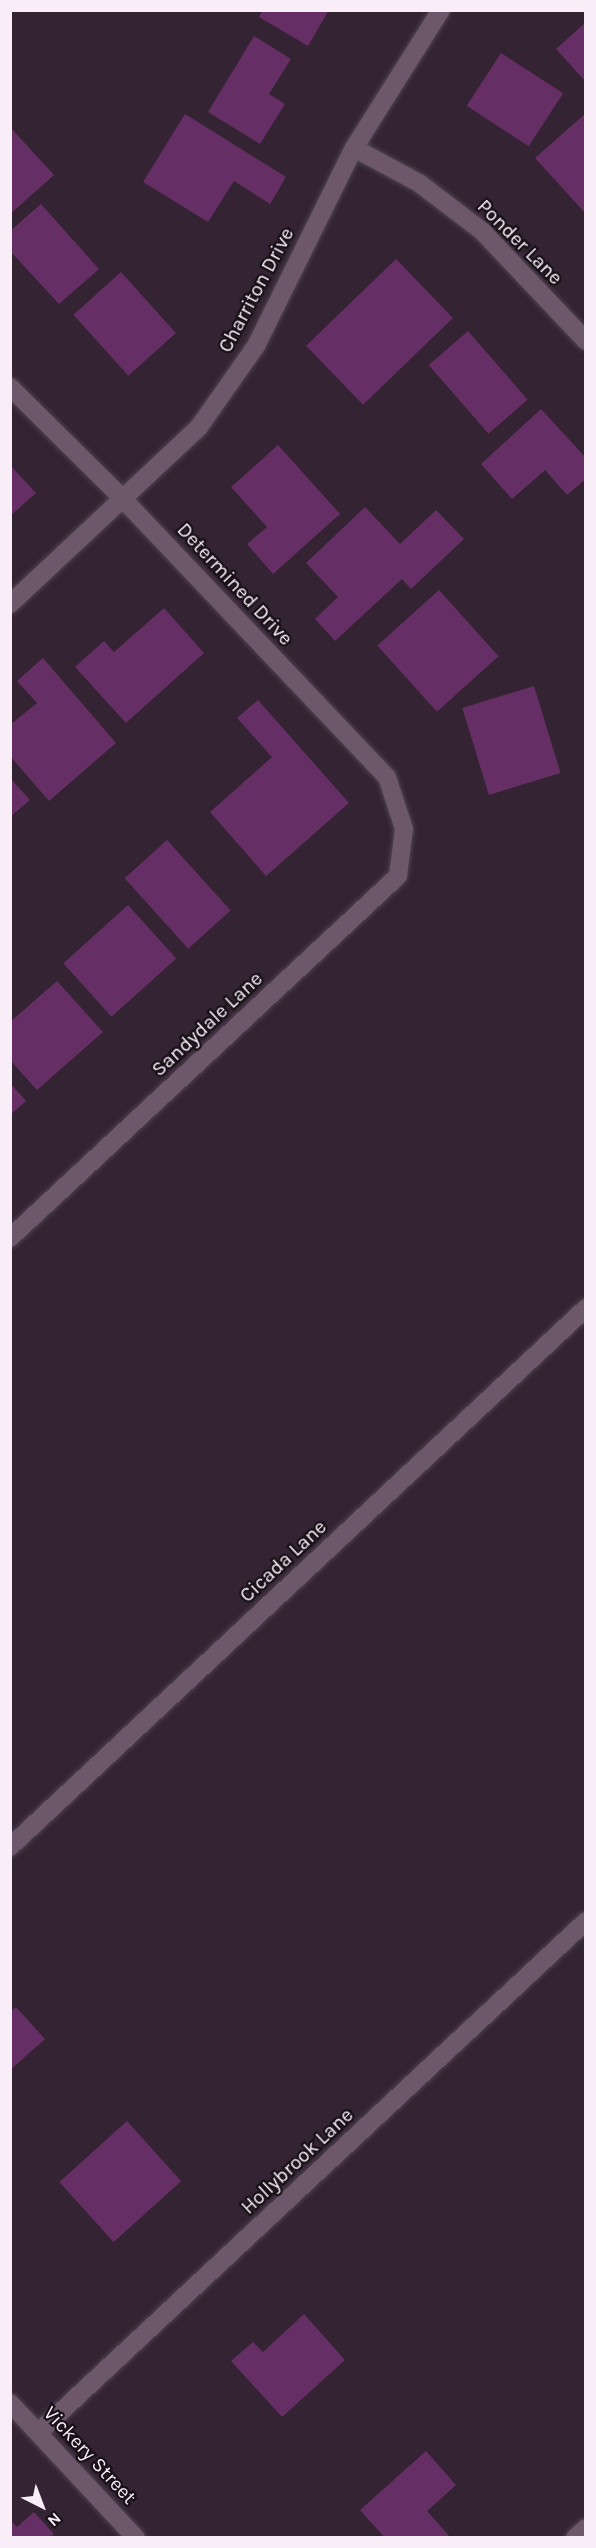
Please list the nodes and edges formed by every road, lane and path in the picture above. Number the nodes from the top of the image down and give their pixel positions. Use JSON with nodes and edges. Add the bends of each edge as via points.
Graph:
{"nodes":[{"id":1,"x":441,"y":10,"type":"edge"},
{"id":2,"x":354,"y":148,"type":"junction"},
{"id":3,"x":585,"y":340,"type":"edge"},
{"id":4,"x":10,"y":387,"type":"edge"},
{"id":5,"x":123,"y":499,"type":"junction"},
{"id":6,"x":10,"y":604,"type":"edge"},
{"id":7,"x":404,"y":829,"type":"joint"},
{"id":8,"x":10,"y":1238,"type":"edge"},
{"id":9,"x":585,"y":1308,"type":"edge"},
{"id":10,"x":10,"y":1846,"type":"edge"},
{"id":11,"x":585,"y":1921,"type":"edge"},
{"id":12,"x":10,"y":2403,"type":"edge"},
{"id":13,"x":38,"y":2433,"type":"junction"},
{"id":14,"x":585,"y":2528,"type":"edge"},
{"id":15,"x":136,"y":2538,"type":"edge"},
{"id":16,"x":575,"y":2538,"type":"edge"}],
"edges":[{"from":1,"to":2,"type":"street","name":"Charriton Drive"},
{"from":2,"to":3,"type":"street","name":"Ponder Lane","via":[[419,183],[483,232]]},
{"from":2,"to":5,"type":"street","name":"Charriton Drive","via":[[256,346],[200,427]]},
{"from":4,"to":5,"type":"street","name":"Determined Drive"},
{"from":5,"to":6,"type":"street","name":"Charriton Drive"},
{"from":5,"to":7,"type":"street","name":"Determined Drive","via":[[387,777]]},
{"from":7,"to":8,"type":"street","name":"Sandydale Lane","via":[[398,876]]},
{"from":9,"to":10,"type":"street","name":"Cicada Lane"},
{"from":11,"to":13,"type":"street","name":"Hollybrook Lane"},
{"from":12,"to":13,"type":"street","name":"Vickery Street"},
{"from":13,"to":15,"type":"street","name":"Vickery Street"},
{"from":14,"to":16,"type":"street"}]}
